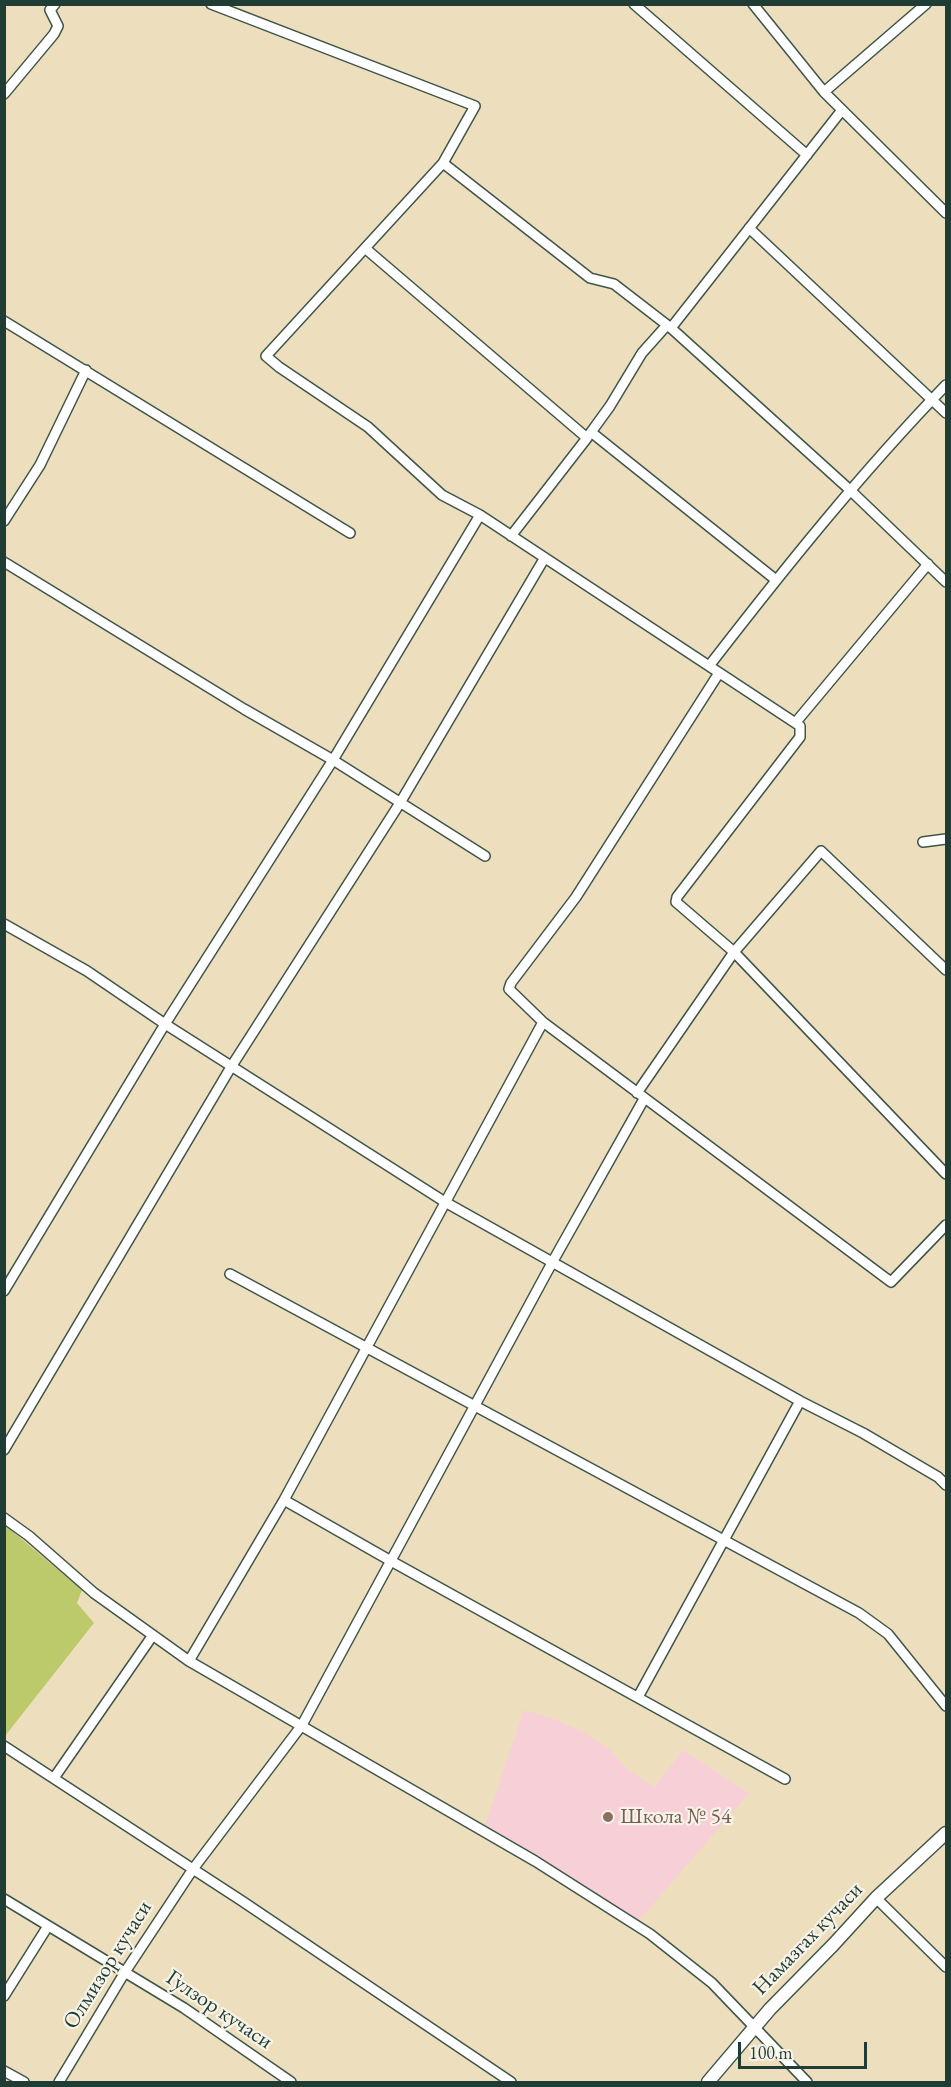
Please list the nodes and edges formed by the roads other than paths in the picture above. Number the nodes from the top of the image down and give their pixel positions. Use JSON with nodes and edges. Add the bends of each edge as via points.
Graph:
{"nodes":[{"id":1,"x":55,"y":4,"type":"edge"},
{"id":2,"x":211,"y":4,"type":"edge"},
{"id":3,"x":634,"y":4,"type":"edge"},
{"id":4,"x":753,"y":4,"type":"edge"},
{"id":5,"x":926,"y":4,"type":"edge"},
{"id":6,"x":824,"y":92,"type":"junction"},
{"id":7,"x":4,"y":94,"type":"edge"},
{"id":8,"x":842,"y":110,"type":"junction"},
{"id":9,"x":807,"y":155,"type":"junction"},
{"id":10,"x":443,"y":163,"type":"junction"},
{"id":11,"x":946,"y":213,"type":"edge"},
{"id":12,"x":749,"y":228,"type":"junction"},
{"id":13,"x":366,"y":249,"type":"junction"},
{"id":14,"x":4,"y":321,"type":"edge"},
{"id":15,"x":669,"y":326,"type":"junction"},
{"id":16,"x":86,"y":370,"type":"junction"},
{"id":17,"x":946,"y":385,"type":"edge"},
{"id":18,"x":932,"y":400,"type":"junction"},
{"id":19,"x":946,"y":413,"type":"edge"},
{"id":20,"x":589,"y":435,"type":"junction"},
{"id":21,"x":850,"y":490,"type":"junction"},
{"id":22,"x":480,"y":515,"type":"junction"},
{"id":23,"x":4,"y":521,"type":"edge"},
{"id":24,"x":350,"y":532,"type":"dead end"},
{"id":25,"x":511,"y":536,"type":"junction"},
{"id":26,"x":544,"y":559,"type":"junction"},
{"id":27,"x":4,"y":562,"type":"edge"},
{"id":28,"x":928,"y":564,"type":"junction"},
{"id":29,"x":776,"y":580,"type":"junction"},
{"id":30,"x":946,"y":582,"type":"edge"},
{"id":31,"x":709,"y":666,"type":"junction"},
{"id":32,"x":719,"y":673,"type":"junction"},
{"id":33,"x":796,"y":722,"type":"junction"},
{"id":34,"x":333,"y":760,"type":"junction"},
{"id":35,"x":400,"y":803,"type":"junction"},
{"id":36,"x":946,"y":839,"type":"edge"},
{"id":37,"x":923,"y":842,"type":"dead end"},
{"id":38,"x":485,"y":856,"type":"dead end"},
{"id":39,"x":4,"y":924,"type":"edge"},
{"id":40,"x":734,"y":952,"type":"junction"},
{"id":41,"x":946,"y":970,"type":"edge"},
{"id":42,"x":543,"y":1022,"type":"junction"},
{"id":43,"x":165,"y":1024,"type":"junction"},
{"id":44,"x":231,"y":1067,"type":"junction"},
{"id":45,"x":640,"y":1096,"type":"junction"},
{"id":46,"x":946,"y":1174,"type":"edge"},
{"id":47,"x":445,"y":1202,"type":"junction"},
{"id":48,"x":946,"y":1225,"type":"edge"},
{"id":49,"x":553,"y":1261,"type":"junction"},
{"id":50,"x":230,"y":1274,"type":"dead end"},
{"id":51,"x":4,"y":1291,"type":"edge"},
{"id":52,"x":365,"y":1347,"type":"junction"},
{"id":53,"x":800,"y":1401,"type":"junction"},
{"id":54,"x":475,"y":1405,"type":"junction"},
{"id":55,"x":4,"y":1450,"type":"edge"},
{"id":56,"x":946,"y":1485,"type":"edge"},
{"id":57,"x":284,"y":1500,"type":"junction"},
{"id":58,"x":4,"y":1518,"type":"edge"},
{"id":59,"x":725,"y":1541,"type":"junction"},
{"id":60,"x":391,"y":1561,"type":"junction"},
{"id":61,"x":153,"y":1635,"type":"junction"},
{"id":62,"x":189,"y":1661,"type":"junction"},
{"id":63,"x":638,"y":1697,"type":"junction"},
{"id":64,"x":946,"y":1706,"type":"edge"},
{"id":65,"x":302,"y":1725,"type":"junction"},
{"id":66,"x":4,"y":1746,"type":"edge"},
{"id":67,"x":54,"y":1778,"type":"junction"},
{"id":68,"x":785,"y":1779,"type":"dead end"},
{"id":69,"x":946,"y":1833,"type":"edge"},
{"id":70,"x":193,"y":1869,"type":"junction"},
{"id":71,"x":876,"y":1898,"type":"junction"},
{"id":72,"x":4,"y":1899,"type":"edge"},
{"id":73,"x":48,"y":1926,"type":"junction"},
{"id":74,"x":946,"y":1967,"type":"edge"},
{"id":75,"x":125,"y":1972,"type":"junction"},
{"id":76,"x":4,"y":1996,"type":"edge"},
{"id":77,"x":755,"y":2027,"type":"junction"},
{"id":78,"x":4,"y":2071,"type":"edge"},
{"id":79,"x":24,"y":2082,"type":"edge"},
{"id":80,"x":59,"y":2082,"type":"edge"},
{"id":81,"x":291,"y":2082,"type":"edge"},
{"id":82,"x":512,"y":2082,"type":"edge"},
{"id":83,"x":708,"y":2082,"type":"edge"},
{"id":84,"x":807,"y":2082,"type":"edge"}],
"edges":[{"from":1,"to":7,"type":"street","via":[[50,10],[58,26],[54,34]]},
{"from":2,"to":10,"type":"street","via":[[475,106]]},
{"from":3,"to":9,"type":"street"},
{"from":4,"to":6,"type":"street"},
{"from":5,"to":6,"type":"street"},
{"from":6,"to":8,"type":"street"},
{"from":8,"to":9,"type":"street"},
{"from":8,"to":11,"type":"street"},
{"from":9,"to":12,"type":"street"},
{"from":10,"to":13,"type":"street"},
{"from":10,"to":15,"type":"street","via":[[590,278],[614,284]]},
{"from":12,"to":15,"type":"street"},
{"from":12,"to":18,"type":"street"},
{"from":13,"to":20,"type":"street"},
{"from":13,"to":22,"type":"street","via":[[266,356],[368,428],[442,495]]},
{"from":14,"to":16,"type":"street"},
{"from":15,"to":20,"type":"street","via":[[642,353]]},
{"from":15,"to":21,"type":"street"},
{"from":16,"to":23,"type":"street","via":[[40,465]]},
{"from":16,"to":24,"type":"street"},
{"from":17,"to":18,"type":"street"},
{"from":18,"to":19,"type":"street"},
{"from":18,"to":21,"type":"street"},
{"from":20,"to":25,"type":"street"},
{"from":20,"to":29,"type":"street"},
{"from":21,"to":28,"type":"street"},
{"from":21,"to":29,"type":"street"},
{"from":22,"to":25,"type":"street"},
{"from":22,"to":34,"type":"street"},
{"from":25,"to":26,"type":"street"},
{"from":26,"to":31,"type":"street"},
{"from":26,"to":35,"type":"street"},
{"from":27,"to":34,"type":"street"},
{"from":28,"to":30,"type":"street"},
{"from":28,"to":33,"type":"street"},
{"from":29,"to":31,"type":"street"},
{"from":31,"to":32,"type":"street"},
{"from":32,"to":33,"type":"street"},
{"from":32,"to":42,"type":"street","via":[[576,897],[511,983],[513,995]]},
{"from":33,"to":40,"type":"street","via":[[800,737],[677,897],[676,902]]},
{"from":34,"to":35,"type":"street"},
{"from":34,"to":43,"type":"street"},
{"from":35,"to":38,"type":"street"},
{"from":35,"to":44,"type":"street"},
{"from":36,"to":37,"type":"street"},
{"from":39,"to":43,"type":"street","via":[[87,971]]},
{"from":40,"to":41,"type":"street","name":"Олмизор кучаси","via":[[821,851]]},
{"from":40,"to":45,"type":"street","name":"Олмизор кучаси"},
{"from":40,"to":46,"type":"street"},
{"from":42,"to":45,"type":"street"},
{"from":42,"to":47,"type":"street"},
{"from":43,"to":44,"type":"street"},
{"from":43,"to":51,"type":"street"},
{"from":44,"to":47,"type":"street"},
{"from":44,"to":55,"type":"street"},
{"from":45,"to":48,"type":"street","via":[[891,1282]]},
{"from":45,"to":49,"type":"street","name":"Олмизор кучаси"},
{"from":47,"to":49,"type":"street"},
{"from":47,"to":52,"type":"street"},
{"from":49,"to":53,"type":"street"},
{"from":49,"to":54,"type":"street","name":"Олмизор кучаси"},
{"from":50,"to":52,"type":"street"},
{"from":52,"to":54,"type":"street"},
{"from":52,"to":57,"type":"street"},
{"from":53,"to":56,"type":"street","via":[[863,1433]]},
{"from":53,"to":59,"type":"street"},
{"from":54,"to":59,"type":"street"},
{"from":54,"to":60,"type":"street","name":"Олмизор кучаси"},
{"from":57,"to":60,"type":"street"},
{"from":57,"to":62,"type":"street"},
{"from":58,"to":61,"type":"street","via":[[94,1593]]},
{"from":59,"to":63,"type":"street"},
{"from":59,"to":64,"type":"street","via":[[859,1613],[888,1634]]},
{"from":60,"to":63,"type":"street"},
{"from":60,"to":65,"type":"street","name":"Олмизор кучаси"},
{"from":61,"to":62,"type":"street"},
{"from":61,"to":67,"type":"street"},
{"from":62,"to":65,"type":"street"},
{"from":63,"to":68,"type":"street"},
{"from":65,"to":70,"type":"street","name":"Олмизор кучаси"},
{"from":65,"to":77,"type":"street","via":[[535,1861],[650,1934],[712,1983]]},
{"from":66,"to":67,"type":"street"},
{"from":67,"to":70,"type":"street"},
{"from":69,"to":71,"type":"street","name":"Намазгах кучаси"},
{"from":70,"to":75,"type":"street","name":"Олмизор кучаси"},
{"from":70,"to":82,"type":"street"},
{"from":71,"to":74,"type":"street"},
{"from":71,"to":77,"type":"street","name":"Намазгах кучаси"},
{"from":72,"to":73,"type":"street","name":"Гулзор кучаси"},
{"from":73,"to":75,"type":"street","name":"Гулзор кучаси"},
{"from":73,"to":76,"type":"street"},
{"from":75,"to":80,"type":"street","name":"Олмизор кучаси"},
{"from":75,"to":81,"type":"street","name":"Гулзор кучаси"},
{"from":77,"to":83,"type":"street","name":"Намазгах кучаси"},
{"from":77,"to":84,"type":"street"},
{"from":78,"to":79,"type":"street"}]}
